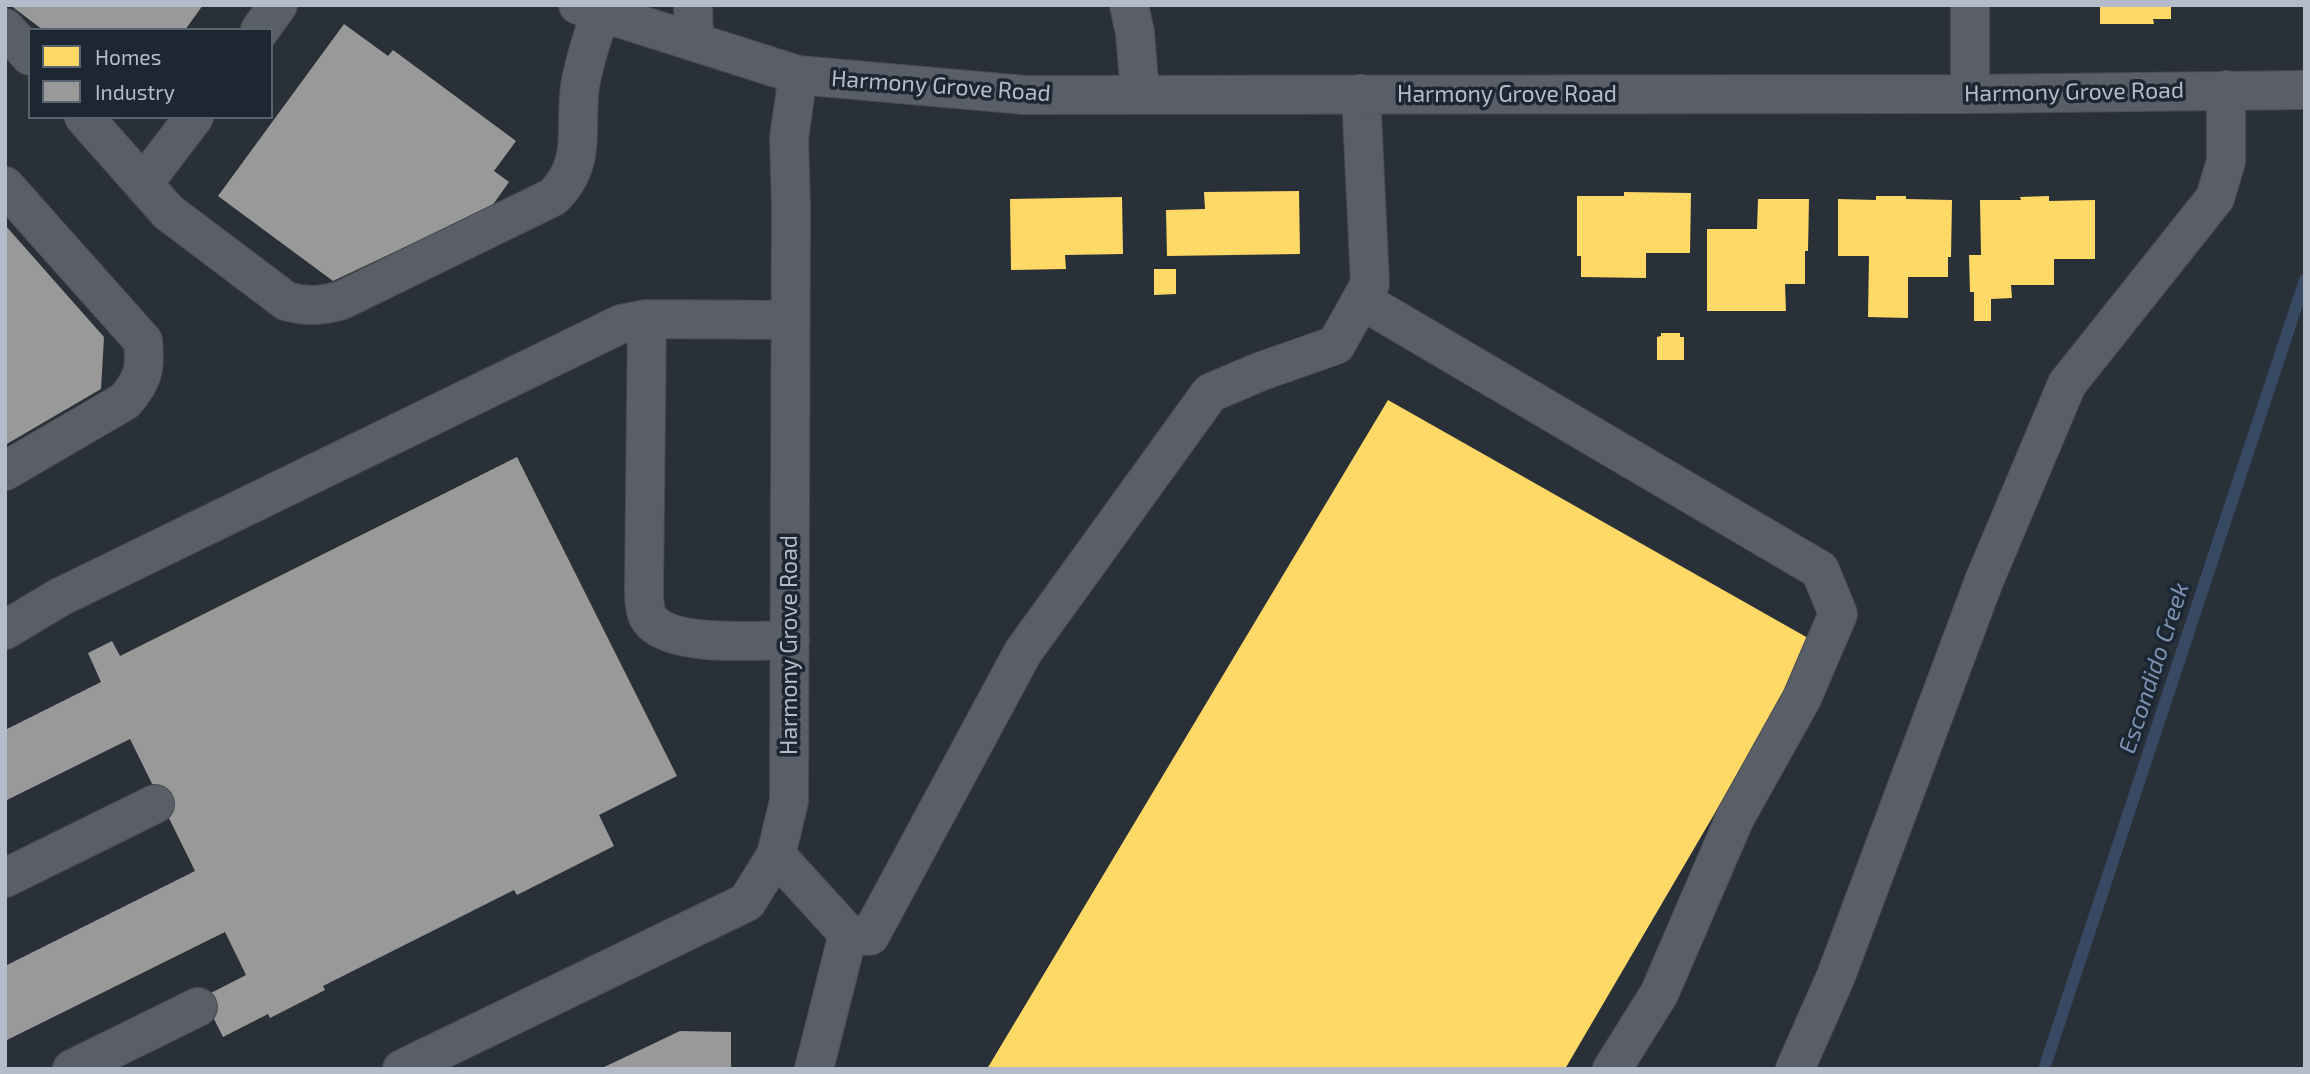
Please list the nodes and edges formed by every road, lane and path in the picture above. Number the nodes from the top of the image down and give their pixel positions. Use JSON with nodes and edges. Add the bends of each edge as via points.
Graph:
{"nodes":[{"id":1,"x":278,"y":5,"type":"edge"},
{"id":2,"x":1129,"y":5,"type":"edge"},
{"id":3,"x":1970,"y":5,"type":"edge"},
{"id":4,"x":589,"y":9,"type":"edge"},
{"id":5,"x":694,"y":23,"type":"edge"},
{"id":6,"x":5,"y":28,"type":"edge"},
{"id":7,"x":261,"y":28,"type":"edge"},
{"id":8,"x":28,"y":54,"type":"edge"},
{"id":9,"x":798,"y":75,"type":"junction"},
{"id":10,"x":2241,"y":89,"type":"junction"},
{"id":11,"x":2305,"y":90,"type":"edge"},
{"id":12,"x":1140,"y":94,"type":"junction"},
{"id":13,"x":1361,"y":94,"type":"junction"},
{"id":14,"x":1970,"y":94,"type":"junction"},
{"id":15,"x":86,"y":119,"type":"edge"},
{"id":16,"x":192,"y":119,"type":"edge"},
{"id":17,"x":143,"y":184,"type":"junction"},
{"id":18,"x":5,"y":186,"type":"edge"},
{"id":19,"x":1361,"y":300,"type":"junction"},
{"id":20,"x":647,"y":319,"type":"junction"},
{"id":21,"x":790,"y":320,"type":"junction"},
{"id":22,"x":5,"y":471,"type":"edge"},
{"id":23,"x":5,"y":630,"type":"edge"},
{"id":24,"x":790,"y":640,"type":"junction"},
{"id":25,"x":155,"y":804,"type":"dead end"},
{"id":26,"x":776,"y":855,"type":"junction"},
{"id":27,"x":5,"y":878,"type":"edge"},
{"id":28,"x":848,"y":934,"type":"junction"},
{"id":29,"x":198,"y":1007,"type":"dead end"},
{"id":30,"x":72,"y":1069,"type":"edge"},
{"id":31,"x":402,"y":1069,"type":"edge"},
{"id":32,"x":814,"y":1069,"type":"edge"},
{"id":33,"x":1612,"y":1069,"type":"edge"},
{"id":34,"x":1795,"y":1069,"type":"edge"}],
"edges":[{"from":1,"to":7,"type":"street"},
{"from":2,"to":12,"type":"street"},
{"from":3,"to":14,"type":"street"},
{"from":4,"to":5,"type":"street"},
{"from":4,"to":17,"type":"street","via":[[577,113],[579,142],[575,167],[566,184],[553,197],[342,300],[303,306],[286,301],[168,212]]},
{"from":5,"to":9,"type":"street"},
{"from":6,"to":8,"type":"street"},
{"from":9,"to":12,"type":"street","name":"Harmony Grove Road","via":[[1025,95]]},
{"from":9,"to":21,"type":"street","name":"Harmony Grove Road","via":[[789,138]]},
{"from":10,"to":11,"type":"street","name":"Harmony Grove Road"},
{"from":10,"to":14,"type":"street","name":"Harmony Grove Road"},
{"from":10,"to":34,"type":"street","via":[[2215,198],[2067,384],[1984,581],[1836,976]]},
{"from":12,"to":13,"type":"street","name":"Harmony Grove Road"},
{"from":13,"to":14,"type":"street","name":"Harmony Grove Road"},
{"from":13,"to":19,"type":"street","via":[[1370,285]]},
{"from":15,"to":17,"type":"street"},
{"from":16,"to":17,"type":"street"},
{"from":18,"to":22,"type":"street","via":[[143,341],[146,364],[138,386],[125,401]]},
{"from":19,"to":28,"type":"street","via":[[1336,345],[1210,393],[1023,652],[870,936]]},
{"from":19,"to":33,"type":"street","via":[[1820,570],[1838,614],[1802,698],[1735,818],[1659,994]]},
{"from":20,"to":21,"type":"street"},
{"from":20,"to":23,"type":"street","via":[[621,324],[559,352],[60,597]]},
{"from":20,"to":24,"type":"street","via":[[644,604],[649,620],[675,636],[695,639]]},
{"from":21,"to":24,"type":"street","name":"Harmony Grove Road"},
{"from":24,"to":26,"type":"street","name":"Harmony Grove Road","via":[[789,801]]},
{"from":25,"to":27,"type":"street"},
{"from":26,"to":28,"type":"street"},
{"from":26,"to":31,"type":"street","name":"Harmony Grove Road","via":[[747,902]]},
{"from":28,"to":32,"type":"street"},
{"from":29,"to":30,"type":"street"}]}
